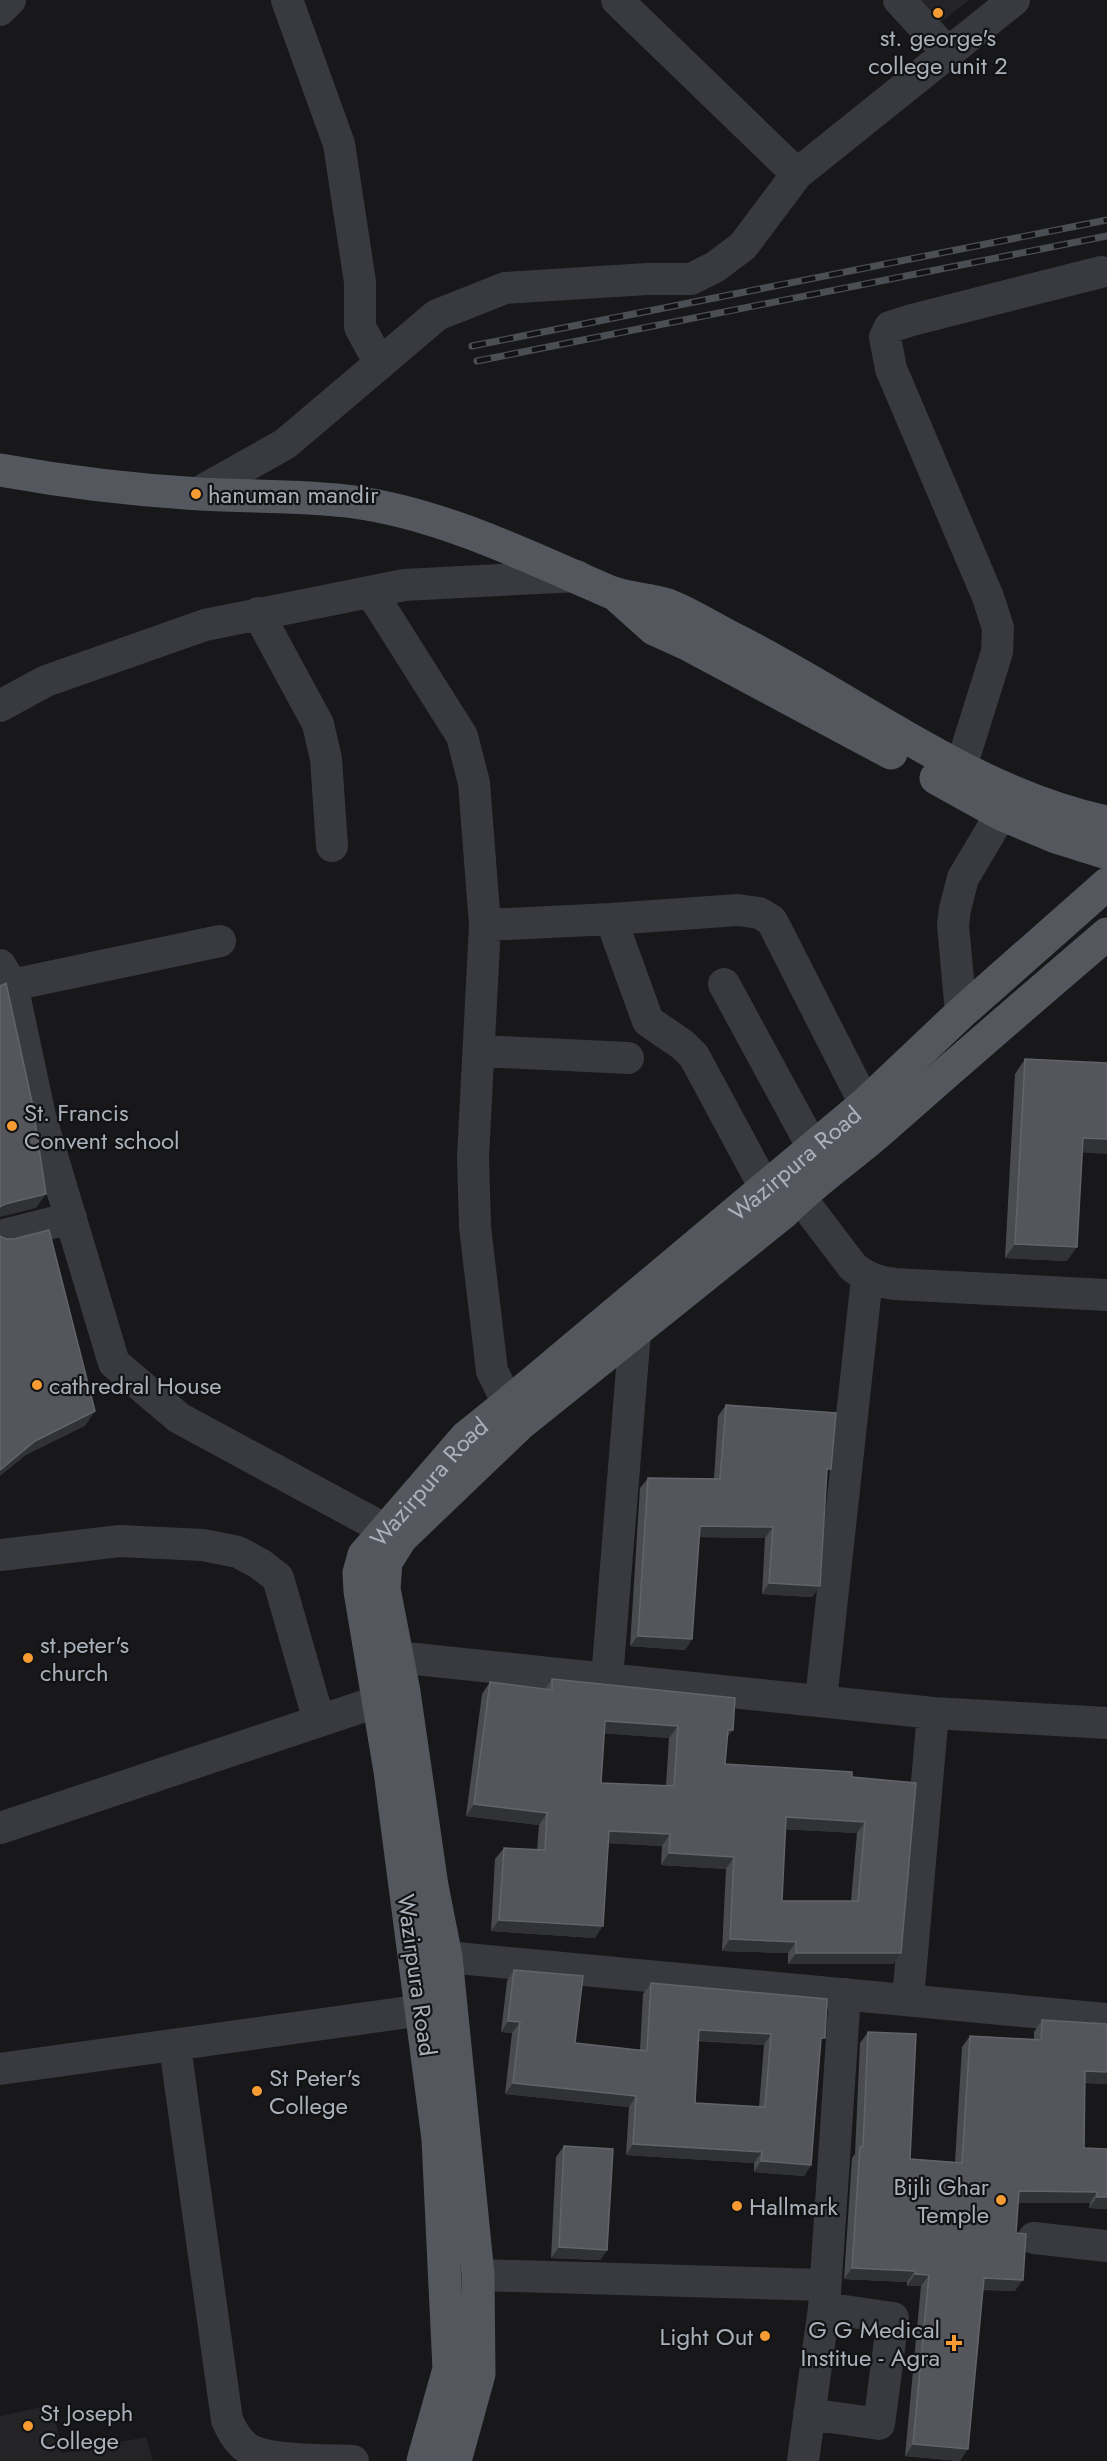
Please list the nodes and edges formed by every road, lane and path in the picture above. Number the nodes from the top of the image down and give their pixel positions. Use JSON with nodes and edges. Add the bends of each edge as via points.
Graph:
{"nodes":[{"id":1,"x":10,"y":0,"type":"edge"},
{"id":2,"x":287,"y":0,"type":"edge"},
{"id":3,"x":617,"y":0,"type":"edge"},
{"id":4,"x":899,"y":0,"type":"edge"},
{"id":5,"x":1014,"y":0,"type":"edge"},
{"id":6,"x":0,"y":10,"type":"edge"},
{"id":7,"x":948,"y":53,"type":"junction"},
{"id":8,"x":797,"y":174,"type":"junction"},
{"id":9,"x":1101,"y":272,"type":"dead end"},
{"id":10,"x":380,"y":364,"type":"junction"},
{"id":11,"x":0,"y":470,"type":"edge"},
{"id":12,"x":196,"y":494,"type":"junction"},
{"id":13,"x":577,"y":576,"type":"junction"},
{"id":14,"x":371,"y":592,"type":"junction"},
{"id":15,"x":613,"y":593,"type":"junction"},
{"id":16,"x":258,"y":614,"type":"junction"},
{"id":17,"x":0,"y":706,"type":"edge"},
{"id":18,"x":961,"y":767,"type":"junction"},
{"id":19,"x":1006,"y":803,"type":"junction"},
{"id":20,"x":1107,"y":822,"type":"edge"},
{"id":21,"x":332,"y":846,"type":"dead end"},
{"id":22,"x":1107,"y":853,"type":"edge"},
{"id":23,"x":1107,"y":884,"type":"edge"},
{"id":24,"x":611,"y":919,"type":"junction"},
{"id":25,"x":485,"y":925,"type":"junction"},
{"id":26,"x":1107,"y":934,"type":"edge"},
{"id":27,"x":220,"y":941,"type":"dead end"},
{"id":28,"x":6,"y":975,"type":"edge"},
{"id":29,"x":724,"y":984,"type":"dead end"},
{"id":30,"x":961,"y":1012,"type":"junction"},
{"id":31,"x":480,"y":1051,"type":"junction"},
{"id":32,"x":628,"y":1058,"type":"dead end"},
{"id":33,"x":865,"y":1104,"type":"junction"},
{"id":34,"x":820,"y":1160,"type":"junction"},
{"id":35,"x":782,"y":1193,"type":"junction"},
{"id":36,"x":71,"y":1218,"type":"junction"},
{"id":37,"x":0,"y":1236,"type":"edge"},
{"id":38,"x":867,"y":1278,"type":"junction"},
{"id":39,"x":1107,"y":1295,"type":"edge"},
{"id":40,"x":635,"y":1332,"type":"junction"},
{"id":41,"x":513,"y":1415,"type":"junction"},
{"id":42,"x":393,"y":1534,"type":"junction"},
{"id":43,"x":0,"y":1556,"type":"edge"},
{"id":44,"x":396,"y":1657,"type":"junction"},
{"id":45,"x":607,"y":1678,"type":"junction"},
{"id":46,"x":821,"y":1700,"type":"junction"},
{"id":47,"x":379,"y":1701,"type":"junction"},
{"id":48,"x":933,"y":1713,"type":"junction"},
{"id":49,"x":319,"y":1721,"type":"junction"},
{"id":50,"x":1107,"y":1723,"type":"edge"},
{"id":51,"x":0,"y":1828,"type":"edge"},
{"id":52,"x":446,"y":1957,"type":"junction"},
{"id":53,"x":845,"y":1994,"type":"junction"},
{"id":54,"x":908,"y":1999,"type":"junction"},
{"id":55,"x":423,"y":2010,"type":"junction"},
{"id":56,"x":1107,"y":2019,"type":"edge"},
{"id":57,"x":177,"y":2061,"type":"dead end"},
{"id":58,"x":0,"y":2070,"type":"edge"},
{"id":59,"x":1034,"y":2238,"type":"dead end"},
{"id":60,"x":1107,"y":2246,"type":"edge"},
{"id":61,"x":478,"y":2275,"type":"junction"},
{"id":62,"x":824,"y":2296,"type":"junction"},
{"id":63,"x":809,"y":2414,"type":"junction"},
{"id":64,"x":353,"y":2461,"type":"edge"},
{"id":65,"x":423,"y":2461,"type":"edge"},
{"id":66,"x":455,"y":2461,"type":"edge"},
{"id":67,"x":803,"y":2461,"type":"edge"}],
"edges":[{"from":1,"to":6,"type":"street"},
{"from":2,"to":10,"type":"street","via":[[339,144],[360,282],[360,327]]},
{"from":3,"to":8,"type":"street"},
{"from":4,"to":7,"type":"street"},
{"from":5,"to":7,"type":"street"},
{"from":7,"to":8,"type":"street"},
{"from":8,"to":10,"type":"street","via":[[743,246],[716,267],[691,279],[505,288],[437,315]]},
{"from":9,"to":18,"type":"street","via":[[912,320],[890,327],[885,337],[891,369],[998,628],[997,652]]},
{"from":10,"to":12,"type":"street","via":[[285,444]]},
{"from":11,"to":12,"type":"main road","via":[[67,482]]},
{"from":12,"to":13,"type":"main road","via":[[352,502],[405,511]]},
{"from":13,"to":14,"type":"street","via":[[404,585]]},
{"from":13,"to":15,"type":"main road"},
{"from":14,"to":16,"type":"street"},
{"from":14,"to":25,"type":"street","via":[[462,736],[469,755]]},
{"from":15,"to":18,"type":"main road","via":[[668,605],[772,658]]},
{"from":15,"to":19,"type":"main road","via":[[654,629],[862,736]]},
{"from":16,"to":17,"type":"street","via":[[205,625],[128,651],[46,681]]},
{"from":16,"to":21,"type":"street","via":[[318,724],[326,759]]},
{"from":18,"to":19,"type":"main road"},
{"from":19,"to":20,"type":"main road"},
{"from":19,"to":22,"type":"main road","via":[[1056,837]]},
{"from":19,"to":30,"type":"street","via":[[963,878],[955,909]]},
{"from":23,"to":30,"type":"main road","name":"Wazirpura Road"},
{"from":24,"to":25,"type":"street"},
{"from":24,"to":33,"type":"street","via":[[738,910],[759,913],[771,920]]},
{"from":24,"to":35,"type":"street","via":[[648,1021],[694,1056]]},
{"from":25,"to":31,"type":"street"},
{"from":26,"to":34,"type":"main road","name":"Wazirpura Road","via":[[965,1053],[879,1132]]},
{"from":27,"to":28,"type":"street"},
{"from":28,"to":36,"type":"street","via":[[40,1116]]},
{"from":29,"to":34,"type":"street"},
{"from":30,"to":33,"type":"main road","name":"Wazirpura Road"},
{"from":31,"to":32,"type":"street"},
{"from":31,"to":41,"type":"street","via":[[473,1157],[475,1227],[492,1371]]},
{"from":33,"to":34,"type":"main road","name":"Wazirpura Road"},
{"from":34,"to":35,"type":"main road","name":"Wazirpura Road"},
{"from":35,"to":38,"type":"street"},
{"from":35,"to":40,"type":"main road","name":"Wazirpura Road"},
{"from":35,"to":41,"type":"main road","name":"Wazirpura Road","via":[[662,1272]]},
{"from":36,"to":37,"type":"street"},
{"from":36,"to":42,"type":"street","via":[[114,1363],[179,1418]]},
{"from":38,"to":39,"type":"street","via":[[895,1284]]},
{"from":38,"to":46,"type":"street"},
{"from":40,"to":41,"type":"main road","name":"Wazirpura Road"},
{"from":40,"to":45,"type":"street"},
{"from":41,"to":42,"type":"main road","name":"Wazirpura Road"},
{"from":42,"to":44,"type":"main road","name":"Wazirpura Road","via":[[384,1589]]},
{"from":42,"to":47,"type":"main road","name":"Wazirpura Road","via":[[364,1555],[359,1573]]},
{"from":43,"to":49,"type":"street","via":[[120,1541],[203,1545],[238,1552],[278,1578]]},
{"from":44,"to":45,"type":"street"},
{"from":44,"to":52,"type":"main road","name":"Wazirpura Road"},
{"from":45,"to":46,"type":"street"},
{"from":46,"to":48,"type":"street"},
{"from":47,"to":49,"type":"street"},
{"from":47,"to":55,"type":"main road","name":"Wazirpura Road"},
{"from":48,"to":50,"type":"street"},
{"from":48,"to":54,"type":"street"},
{"from":49,"to":51,"type":"street"},
{"from":52,"to":53,"type":"street"},
{"from":52,"to":61,"type":"main road","name":"Wazirpura Road"},
{"from":53,"to":54,"type":"street"},
{"from":53,"to":62,"type":"street"},
{"from":54,"to":56,"type":"street"},
{"from":55,"to":58,"type":"street"},
{"from":55,"to":65,"type":"main road","name":"Wazirpura Road","via":[[438,2139],[449,2368]]},
{"from":57,"to":64,"type":"street","via":[[227,2420],[234,2436],[249,2450],[268,2457]]},
{"from":59,"to":60,"type":"street"},
{"from":61,"to":62,"type":"street"},
{"from":61,"to":66,"type":"main road","name":"Wazirpura Road","via":[[479,2374]]},
{"from":62,"to":63,"type":"street"},
{"from":62,"to":63,"type":"street","via":[[893,2318],[879,2424]]},
{"from":63,"to":67,"type":"street"}]}
